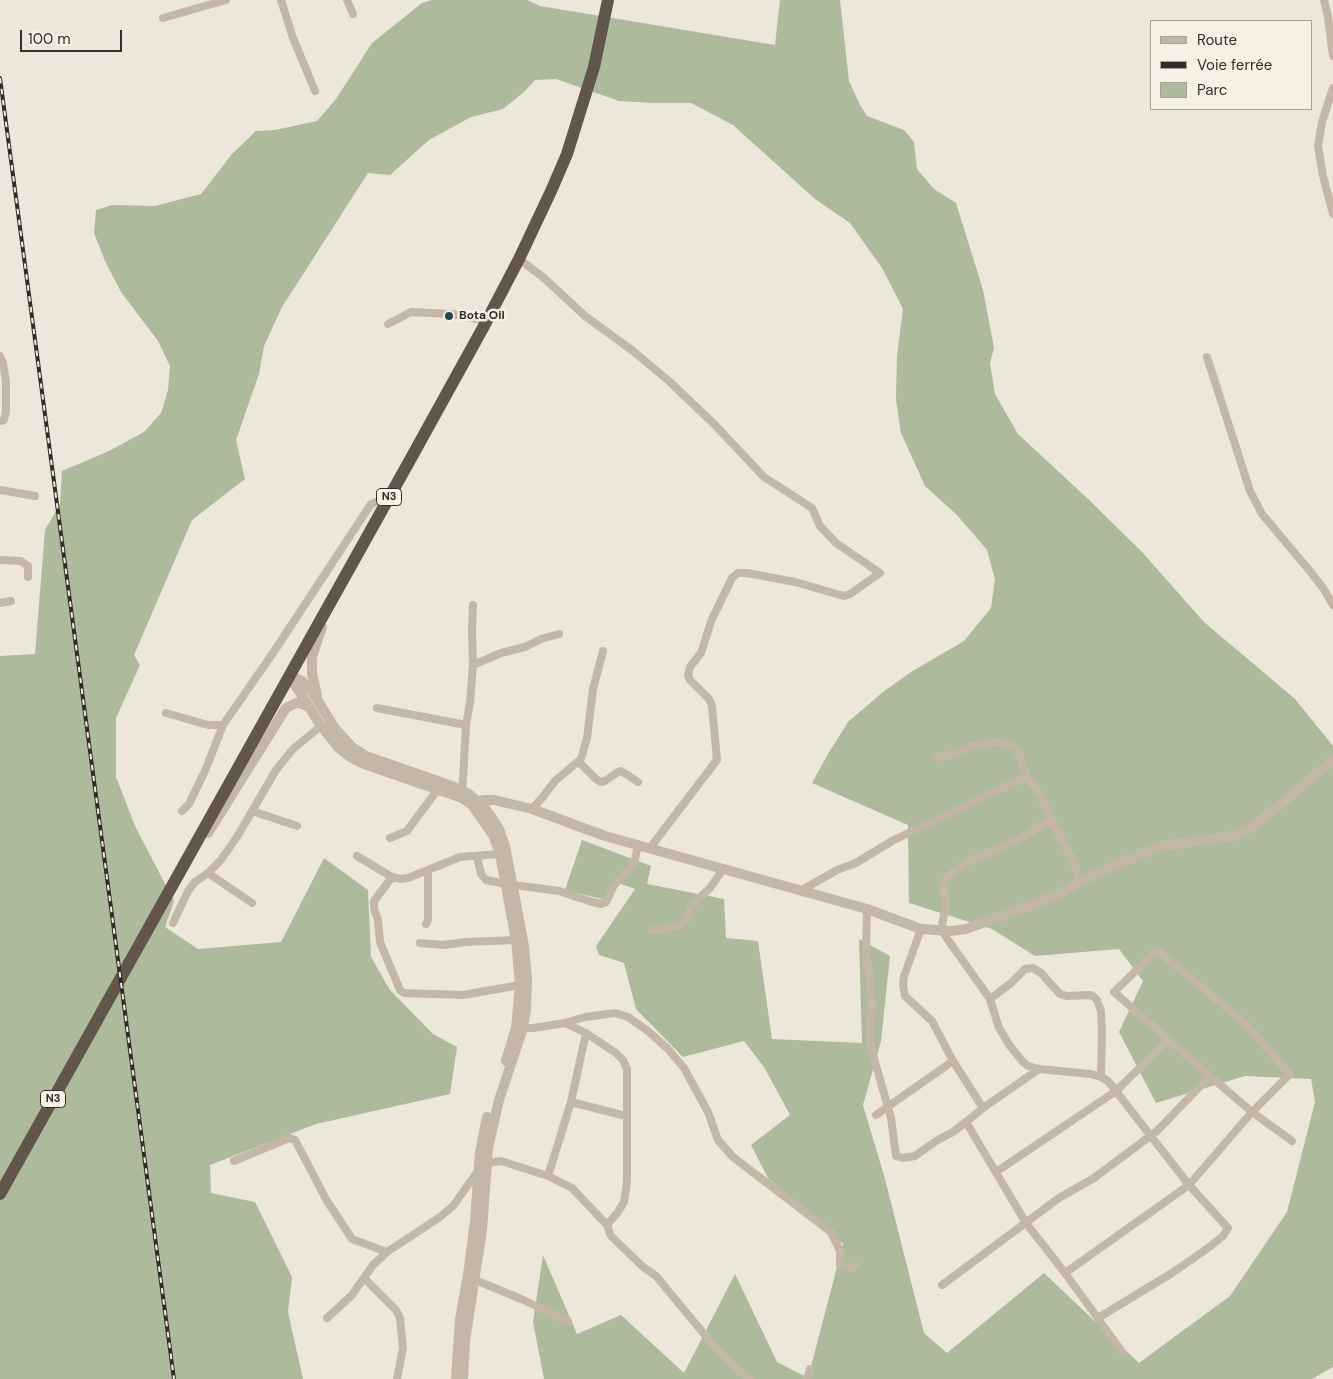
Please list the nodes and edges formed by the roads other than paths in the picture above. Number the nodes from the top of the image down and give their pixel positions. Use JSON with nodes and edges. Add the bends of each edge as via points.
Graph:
{"nodes":[{"id":1,"x":281,"y":0,"type":"edge"},
{"id":2,"x":347,"y":0,"type":"edge"},
{"id":3,"x":608,"y":0,"type":"edge"},
{"id":4,"x":1324,"y":0,"type":"edge"},
{"id":5,"x":221,"y":1,"type":"edge"},
{"id":6,"x":352,"y":14,"type":"dead end"},
{"id":7,"x":163,"y":18,"type":"dead end"},
{"id":8,"x":1333,"y":56,"type":"edge"},
{"id":9,"x":1333,"y":88,"type":"edge"},
{"id":10,"x":315,"y":91,"type":"dead end"},
{"id":11,"x":1333,"y":214,"type":"edge"},
{"id":12,"x":519,"y":259,"type":"junction"},
{"id":13,"x":487,"y":321,"type":"junction"},
{"id":14,"x":388,"y":324,"type":"dead end"},
{"id":15,"x":0,"y":356,"type":"edge"},
{"id":16,"x":1206,"y":357,"type":"dead end"},
{"id":17,"x":0,"y":421,"type":"edge"},
{"id":18,"x":0,"y":490,"type":"edge"},
{"id":19,"x":35,"y":496,"type":"dead end"},
{"id":20,"x":388,"y":498,"type":"junction"},
{"id":21,"x":0,"y":560,"type":"edge"},
{"id":22,"x":28,"y":577,"type":"dead end"},
{"id":23,"x":342,"y":581,"type":"junction"},
{"id":24,"x":11,"y":601,"type":"dead end"},
{"id":25,"x":0,"y":603,"type":"edge"},
{"id":26,"x":473,"y":605,"type":"dead end"},
{"id":27,"x":1333,"y":605,"type":"edge"},
{"id":28,"x":559,"y":634,"type":"dead end"},
{"id":29,"x":603,"y":651,"type":"dead end"},
{"id":30,"x":474,"y":665,"type":"junction"},
{"id":31,"x":289,"y":675,"type":"junction"},
{"id":32,"x":319,"y":701,"type":"junction"},
{"id":33,"x":309,"y":707,"type":"junction"},
{"id":34,"x":377,"y":708,"type":"dead end"},
{"id":35,"x":166,"y":713,"type":"dead end"},
{"id":36,"x":223,"y":725,"type":"junction"},
{"id":37,"x":466,"y":725,"type":"junction"},
{"id":38,"x":321,"y":726,"type":"junction"},
{"id":39,"x":936,"y":757,"type":"dead end"},
{"id":40,"x":1333,"y":760,"type":"edge"},
{"id":41,"x":579,"y":762,"type":"junction"},
{"id":42,"x":1027,"y":776,"type":"junction"},
{"id":43,"x":638,"y":782,"type":"dead end"},
{"id":44,"x":438,"y":789,"type":"junction"},
{"id":45,"x":462,"y":794,"type":"junction"},
{"id":46,"x":475,"y":803,"type":"junction"},
{"id":47,"x":532,"y":809,"type":"junction"},
{"id":48,"x":182,"y":810,"type":"dead end"},
{"id":49,"x":252,"y":811,"type":"junction"},
{"id":50,"x":1052,"y":820,"type":"junction"},
{"id":51,"x":297,"y":826,"type":"dead end"},
{"id":52,"x":390,"y":838,"type":"dead end"},
{"id":53,"x":638,"y":845,"type":"junction"},
{"id":54,"x":650,"y":848,"type":"junction"},
{"id":55,"x":500,"y":854,"type":"junction"},
{"id":56,"x":357,"y":856,"type":"dead end"},
{"id":57,"x":477,"y":856,"type":"junction"},
{"id":58,"x":723,"y":869,"type":"junction"},
{"id":59,"x":428,"y":870,"type":"junction"},
{"id":60,"x":208,"y":873,"type":"junction"},
{"id":61,"x":392,"y":876,"type":"junction"},
{"id":62,"x":1080,"y":882,"type":"junction"},
{"id":63,"x":510,"y":885,"type":"junction"},
{"id":64,"x":802,"y":890,"type":"junction"},
{"id":65,"x":252,"y":902,"type":"dead end"},
{"id":66,"x":159,"y":909,"type":"junction"},
{"id":67,"x":867,"y":909,"type":"junction"},
{"id":68,"x":173,"y":923,"type":"dead end"},
{"id":69,"x":426,"y":924,"type":"dead end"},
{"id":70,"x":921,"y":929,"type":"junction"},
{"id":71,"x":941,"y":930,"type":"junction"},
{"id":72,"x":652,"y":931,"type":"dead end"},
{"id":73,"x":516,"y":940,"type":"junction"},
{"id":74,"x":420,"y":943,"type":"dead end"},
{"id":75,"x":520,"y":985,"type":"junction"},
{"id":76,"x":990,"y":999,"type":"junction"},
{"id":77,"x":565,"y":1023,"type":"junction"},
{"id":78,"x":519,"y":1028,"type":"junction"},
{"id":79,"x":586,"y":1033,"type":"junction"},
{"id":80,"x":1168,"y":1040,"type":"junction"},
{"id":81,"x":953,"y":1061,"type":"junction"},
{"id":82,"x":1039,"y":1069,"type":"junction"},
{"id":83,"x":1210,"y":1076,"type":"junction"},
{"id":84,"x":1101,"y":1077,"type":"junction"},
{"id":85,"x":1116,"y":1092,"type":"junction"},
{"id":86,"x":571,"y":1102,"type":"junction"},
{"id":87,"x":888,"y":1106,"type":"junction"},
{"id":88,"x":984,"y":1108,"type":"junction"},
{"id":89,"x":1252,"y":1112,"type":"junction"},
{"id":90,"x":876,"y":1115,"type":"dead end"},
{"id":91,"x":626,"y":1116,"type":"junction"},
{"id":92,"x":966,"y":1122,"type":"junction"},
{"id":93,"x":1150,"y":1136,"type":"junction"},
{"id":94,"x":1292,"y":1141,"type":"dead end"},
{"id":95,"x":234,"y":1161,"type":"dead end"},
{"id":96,"x":486,"y":1164,"type":"junction"},
{"id":97,"x":478,"y":1171,"type":"junction"},
{"id":98,"x":996,"y":1172,"type":"junction"},
{"id":99,"x":548,"y":1176,"type":"junction"},
{"id":100,"x":1189,"y":1184,"type":"junction"},
{"id":101,"x":0,"y":1194,"type":"edge"},
{"id":102,"x":1026,"y":1223,"type":"junction"},
{"id":103,"x":607,"y":1225,"type":"junction"},
{"id":104,"x":387,"y":1252,"type":"junction"},
{"id":105,"x":856,"y":1266,"type":"dead end"},
{"id":106,"x":1065,"y":1273,"type":"junction"},
{"id":107,"x":364,"y":1278,"type":"junction"},
{"id":108,"x":475,"y":1280,"type":"junction"},
{"id":109,"x":942,"y":1285,"type":"dead end"},
{"id":110,"x":327,"y":1318,"type":"dead end"},
{"id":111,"x":1098,"y":1318,"type":"junction"},
{"id":112,"x":568,"y":1321,"type":"dead end"},
{"id":113,"x":1123,"y":1353,"type":"dead end"},
{"id":114,"x":810,"y":1369,"type":"dead end"},
{"id":115,"x":397,"y":1379,"type":"edge"},
{"id":116,"x":456,"y":1379,"type":"edge"},
{"id":117,"x":463,"y":1379,"type":"edge"},
{"id":118,"x":750,"y":1379,"type":"edge"},
{"id":119,"x":807,"y":1379,"type":"edge"}],
"edges":[{"from":1,"to":10,"type":"street"},
{"from":2,"to":6,"type":"street"},
{"from":3,"to":12,"type":"highway","number":"N3","via":[[594,68],[570,145]]},
{"from":4,"to":8,"type":"street"},
{"from":5,"to":7,"type":"street"},
{"from":9,"to":11,"type":"street","via":[[1318,146],[1322,176]]},
{"from":12,"to":13,"type":"highway","number":"N3"},
{"from":12,"to":54,"type":"street","via":[[585,316],[670,382],[759,472],[812,508],[820,526],[836,543],[880,573],[844,596],[747,572],[732,578],[688,675],[712,706],[717,760]]},
{"from":13,"to":14,"type":"street","via":[[452,314],[411,312]]},
{"from":13,"to":20,"type":"highway","number":"N3"},
{"from":15,"to":17,"type":"street","via":[[6,382],[6,411],[4,420]]},
{"from":16,"to":27,"type":"street","via":[[1250,491],[1262,514],[1319,582]]},
{"from":18,"to":19,"type":"street"},
{"from":20,"to":23,"type":"highway","number":"N3"},
{"from":20,"to":36,"type":"street","via":[[371,504]]},
{"from":21,"to":22,"type":"street","via":[[21,561],[28,566]]},
{"from":23,"to":31,"type":"highway","number":"N3"},
{"from":23,"to":32,"type":"street","via":[[312,657],[312,674]]},
{"from":24,"to":25,"type":"street"},
{"from":26,"to":30,"type":"street"},
{"from":28,"to":30,"type":"street"},
{"from":29,"to":41,"type":"street","via":[[593,689],[587,738]]},
{"from":30,"to":37,"type":"street"},
{"from":31,"to":32,"type":"street","via":[[302,681]]},
{"from":31,"to":33,"type":"street"},
{"from":31,"to":66,"type":"highway","number":"N3"},
{"from":32,"to":45,"type":"street","via":[[334,727],[352,747],[366,756]]},
{"from":33,"to":38,"type":"street"},
{"from":33,"to":66,"type":"street","via":[[300,702],[283,712]]},
{"from":34,"to":37,"type":"street"},
{"from":35,"to":36,"type":"street","via":[[208,725]]},
{"from":36,"to":48,"type":"street","via":[[205,771],[189,804]]},
{"from":37,"to":45,"type":"street"},
{"from":38,"to":44,"type":"street","via":[[350,757]]},
{"from":38,"to":49,"type":"street","via":[[283,761]]},
{"from":39,"to":42,"type":"street","via":[[999,742],[1016,748]]},
{"from":40,"to":62,"type":"street","via":[[1248,829],[1233,836],[1149,850]]},
{"from":41,"to":43,"type":"street","via":[[601,782],[621,772]]},
{"from":41,"to":47,"type":"street","via":[[555,781]]},
{"from":42,"to":50,"type":"street"},
{"from":42,"to":64,"type":"street","via":[[892,841]]},
{"from":44,"to":45,"type":"street"},
{"from":44,"to":52,"type":"street","via":[[407,831]]},
{"from":45,"to":46,"type":"street"},
{"from":46,"to":47,"type":"street","via":[[494,800]]},
{"from":46,"to":55,"type":"street"},
{"from":46,"to":63,"type":"street","via":[[484,807],[499,829],[505,846]]},
{"from":47,"to":53,"type":"street"},
{"from":49,"to":51,"type":"street"},
{"from":49,"to":60,"type":"street","via":[[220,861]]},
{"from":50,"to":62,"type":"street","via":[[1072,858]]},
{"from":50,"to":71,"type":"street","via":[[955,870],[943,883],[946,905]]},
{"from":53,"to":54,"type":"street"},
{"from":53,"to":63,"type":"street","via":[[634,864],[602,904],[559,891]]},
{"from":54,"to":58,"type":"street"},
{"from":55,"to":57,"type":"street"},
{"from":55,"to":63,"type":"street"},
{"from":56,"to":61,"type":"street"},
{"from":57,"to":59,"type":"street","via":[[460,857]]},
{"from":57,"to":63,"type":"street","via":[[481,874],[486,880]]},
{"from":58,"to":64,"type":"street"},
{"from":58,"to":72,"type":"street","via":[[710,888],[691,906],[686,922]]},
{"from":59,"to":61,"type":"street","via":[[408,878]]},
{"from":59,"to":69,"type":"street"},
{"from":60,"to":65,"type":"street"},
{"from":60,"to":68,"type":"street","via":[[188,891]]},
{"from":61,"to":75,"type":"street","via":[[374,901],[374,909],[380,942],[404,994],[463,994]]},
{"from":62,"to":71,"type":"street","via":[[1060,894],[966,929]]},
{"from":63,"to":73,"type":"street"},
{"from":63,"to":78,"type":"street","via":[[524,946],[527,980]]},
{"from":64,"to":67,"type":"street"},
{"from":66,"to":101,"type":"highway","number":"N3"},
{"from":67,"to":70,"type":"street"},
{"from":67,"to":87,"type":"street","via":[[866,951],[872,1008],[868,1027]]},
{"from":70,"to":71,"type":"street"},
{"from":70,"to":81,"type":"street","via":[[902,985],[905,996],[932,1021]]},
{"from":71,"to":76,"type":"street"},
{"from":73,"to":74,"type":"street","via":[[443,945]]},
{"from":73,"to":75,"type":"street"},
{"from":75,"to":78,"type":"street"},
{"from":76,"to":82,"type":"street","via":[[999,1028],[1010,1046],[1028,1066]]},
{"from":76,"to":84,"type":"street","via":[[1025,969],[1033,968],[1060,994],[1093,996],[1101,1011]]},
{"from":77,"to":78,"type":"street"},
{"from":77,"to":79,"type":"street"},
{"from":77,"to":105,"type":"street","via":[[615,1013],[648,1031],[684,1068],[708,1112],[718,1140],[733,1157],[831,1232],[840,1251],[840,1264],[849,1268]]},
{"from":78,"to":96,"type":"street"},
{"from":78,"to":97,"type":"street","via":[[490,1109]]},
{"from":79,"to":86,"type":"street"},
{"from":79,"to":91,"type":"street","via":[[616,1053],[625,1064]]},
{"from":80,"to":83,"type":"street"},
{"from":80,"to":85,"type":"street"},
{"from":80,"to":89,"type":"street","via":[[1114,992],[1157,950],[1245,1022],[1290,1074]]},
{"from":81,"to":87,"type":"street"},
{"from":81,"to":88,"type":"street"},
{"from":82,"to":84,"type":"street"},
{"from":82,"to":88,"type":"street"},
{"from":83,"to":89,"type":"street"},
{"from":83,"to":93,"type":"street"},
{"from":84,"to":85,"type":"street"},
{"from":85,"to":93,"type":"street"},
{"from":85,"to":98,"type":"street"},
{"from":86,"to":91,"type":"street"},
{"from":86,"to":99,"type":"street"},
{"from":87,"to":90,"type":"street"},
{"from":87,"to":92,"type":"street","via":[[896,1156],[903,1158],[915,1156]]},
{"from":88,"to":92,"type":"street"},
{"from":89,"to":94,"type":"street"},
{"from":89,"to":100,"type":"street"},
{"from":91,"to":103,"type":"street","via":[[627,1181],[624,1202]]},
{"from":92,"to":98,"type":"street"},
{"from":93,"to":100,"type":"street"},
{"from":93,"to":102,"type":"street"},
{"from":95,"to":104,"type":"street","via":[[289,1138],[295,1140],[352,1240]]},
{"from":96,"to":97,"type":"street"},
{"from":96,"to":99,"type":"street","via":[[501,1161]]},
{"from":96,"to":108,"type":"street"},
{"from":97,"to":104,"type":"street","via":[[454,1206]]},
{"from":97,"to":116,"type":"street"},
{"from":98,"to":102,"type":"street"},
{"from":99,"to":103,"type":"street","via":[[572,1188]]},
{"from":100,"to":106,"type":"street"},
{"from":100,"to":111,"type":"street","via":[[1228,1228],[1223,1236],[1172,1273]]},
{"from":102,"to":106,"type":"street"},
{"from":102,"to":109,"type":"street"},
{"from":103,"to":118,"type":"street","via":[[611,1236],[656,1276],[714,1346]]},
{"from":104,"to":107,"type":"street"},
{"from":106,"to":111,"type":"street"},
{"from":107,"to":110,"type":"street","via":[[352,1295]]},
{"from":107,"to":115,"type":"street","via":[[400,1318],[403,1348]]},
{"from":108,"to":112,"type":"street"},
{"from":108,"to":117,"type":"street","via":[[465,1341]]},
{"from":111,"to":113,"type":"street"},
{"from":114,"to":119,"type":"street"}]}
